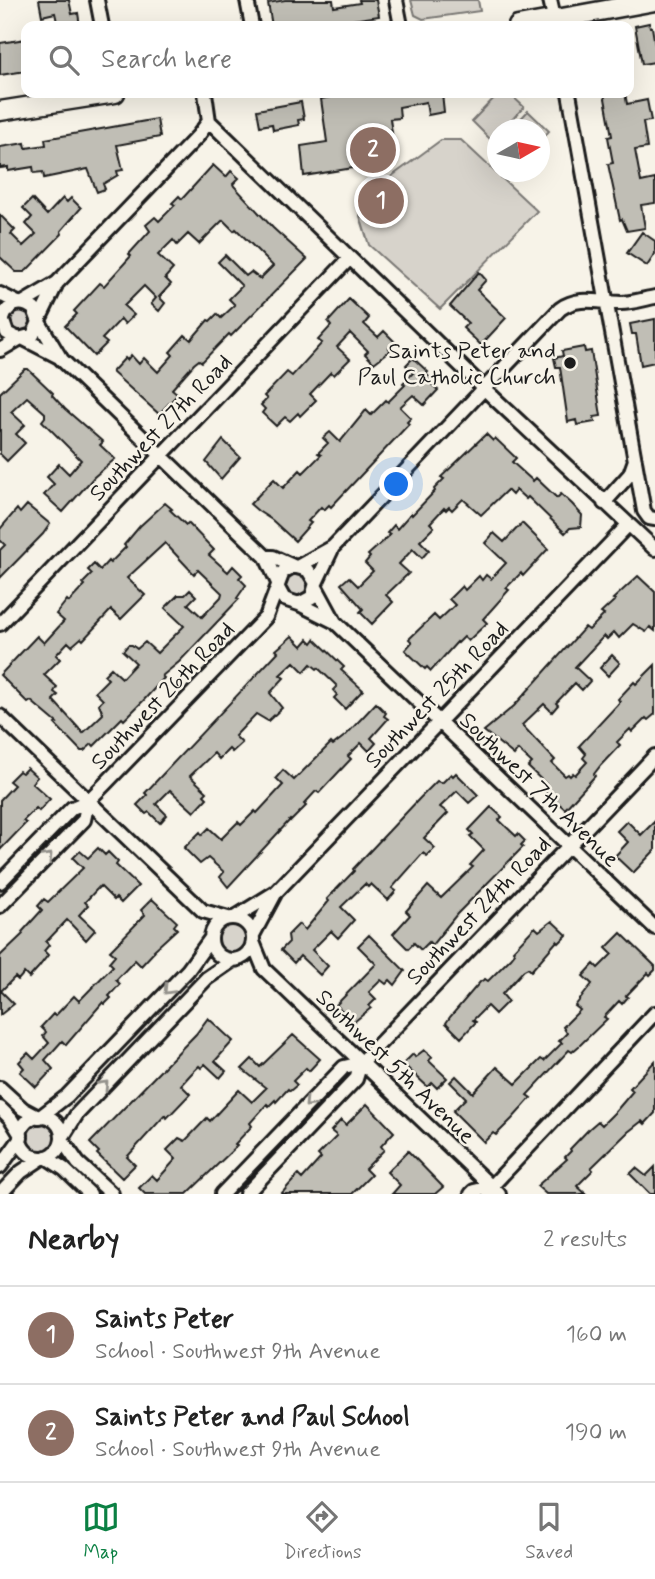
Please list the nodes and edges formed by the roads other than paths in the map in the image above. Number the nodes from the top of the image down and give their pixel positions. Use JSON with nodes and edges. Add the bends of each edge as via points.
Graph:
{"nodes":[{"id":1,"x":97,"y":0,"type":"edge"},
{"id":2,"x":247,"y":0,"type":"edge"},
{"id":3,"x":396,"y":0,"type":"edge"},
{"id":4,"x":550,"y":0,"type":"edge"},
{"id":5,"x":655,"y":1,"type":"edge"},
{"id":6,"x":101,"y":21,"type":"edge"},
{"id":7,"x":251,"y":21,"type":"edge"},
{"id":8,"x":400,"y":21,"type":"edge"},
{"id":9,"x":555,"y":21,"type":"edge"},
{"id":10,"x":565,"y":21,"type":"edge"},
{"id":11,"x":83,"y":98,"type":"edge"},
{"id":12,"x":206,"y":98,"type":"edge"},
{"id":13,"x":570,"y":98,"type":"edge"},
{"id":14,"x":0,"y":111,"type":"edge"},
{"id":15,"x":209,"y":121,"type":"junction"},
{"id":16,"x":350,"y":258,"type":"junction"},
{"id":17,"x":57,"y":284,"type":"junction"},
{"id":18,"x":0,"y":294,"type":"edge"},
{"id":19,"x":655,"y":297,"type":"edge"},
{"id":20,"x":605,"y":302,"type":"junction"},
{"id":21,"x":21,"y":303,"type":"junction"},
{"id":22,"x":1,"y":321,"type":"edge"},
{"id":23,"x":39,"y":321,"type":"junction"},
{"id":24,"x":22,"y":339,"type":"junction"},
{"id":25,"x":0,"y":350,"type":"edge"},
{"id":26,"x":61,"y":359,"type":"junction"},
{"id":27,"x":485,"y":388,"type":"junction"},
{"id":28,"x":162,"y":455,"type":"junction"},
{"id":29,"x":635,"y":460,"type":"junction"},
{"id":30,"x":604,"y":503,"type":"junction"},
{"id":31,"x":652,"y":519,"type":"edge"},
{"id":32,"x":628,"y":525,"type":"junction"},
{"id":33,"x":333,"y":547,"type":"junction"},
{"id":34,"x":655,"y":550,"type":"edge"},
{"id":35,"x":266,"y":557,"type":"junction"},
{"id":36,"x":296,"y":566,"type":"junction"},
{"id":37,"x":316,"y":585,"type":"junction"},
{"id":38,"x":278,"y":586,"type":"junction"},
{"id":39,"x":297,"y":604,"type":"junction"},
{"id":40,"x":266,"y":617,"type":"junction"},
{"id":41,"x":335,"y":622,"type":"junction"},
{"id":42,"x":0,"y":624,"type":"edge"},
{"id":43,"x":0,"y":716,"type":"edge"},
{"id":44,"x":438,"y":720,"type":"junction"},
{"id":45,"x":655,"y":756,"type":"edge"},
{"id":46,"x":88,"y":801,"type":"junction"},
{"id":47,"x":568,"y":847,"type":"junction"},
{"id":48,"x":0,"y":882,"type":"edge"},
{"id":49,"x":276,"y":892,"type":"junction"},
{"id":50,"x":0,"y":906,"type":"edge"},
{"id":51,"x":203,"y":911,"type":"junction"},
{"id":52,"x":231,"y":918,"type":"junction"},
{"id":53,"x":655,"y":928,"type":"edge"},
{"id":54,"x":211,"y":936,"type":"junction"},
{"id":55,"x":253,"y":938,"type":"junction"},
{"id":56,"x":234,"y":959,"type":"junction"},
{"id":57,"x":264,"y":969,"type":"junction"},
{"id":58,"x":655,"y":1013,"type":"edge"},
{"id":59,"x":361,"y":1063,"type":"junction"},
{"id":60,"x":0,"y":1088,"type":"edge"},
{"id":61,"x":0,"y":1108,"type":"edge"},
{"id":62,"x":39,"y":1117,"type":"junction"},
{"id":63,"x":21,"y":1136,"type":"junction"},
{"id":64,"x":62,"y":1139,"type":"junction"},
{"id":65,"x":44,"y":1158,"type":"junction"},
{"id":66,"x":0,"y":1167,"type":"edge"},
{"id":67,"x":493,"y":1192,"type":"edge"},
{"id":68,"x":1,"y":1194,"type":"edge"},
{"id":69,"x":90,"y":1194,"type":"edge"},
{"id":70,"x":112,"y":1194,"type":"edge"},
{"id":71,"x":222,"y":1194,"type":"edge"},
{"id":72,"x":246,"y":1194,"type":"edge"},
{"id":73,"x":471,"y":1194,"type":"edge"}],
"edges":[{"from":1,"to":6,"type":"street"},
{"from":2,"to":7,"type":"street"},
{"from":3,"to":8,"type":"street"},
{"from":4,"to":9,"type":"street"},
{"from":5,"to":10,"type":"main road"},
{"from":11,"to":14,"type":"main road"},
{"from":12,"to":15,"type":"street"},
{"from":13,"to":20,"type":"street"},
{"from":15,"to":16,"type":"street"},
{"from":15,"to":17,"type":"street"},
{"from":16,"to":27,"type":"street"},
{"from":16,"to":28,"type":"street","name":"Southwest 27th Road"},
{"from":17,"to":21,"type":"street"},
{"from":17,"to":23,"type":"street"},
{"from":18,"to":21,"type":"street"},
{"from":19,"to":20,"type":"street"},
{"from":20,"to":27,"type":"street","via":[[566,305]]},
{"from":20,"to":29,"type":"street"},
{"from":21,"to":22,"type":"street","via":[[8,308]]},
{"from":21,"to":23,"type":"street","via":[[34,309]]},
{"from":22,"to":24,"type":"street","via":[[10,336]]},
{"from":23,"to":24,"type":"street","via":[[36,331]]},
{"from":23,"to":26,"type":"street"},
{"from":24,"to":25,"type":"street"},
{"from":24,"to":26,"type":"street"},
{"from":26,"to":28,"type":"street"},
{"from":27,"to":30,"type":"street"},
{"from":27,"to":33,"type":"street"},
{"from":28,"to":35,"type":"street"},
{"from":28,"to":42,"type":"street","name":"Southwest 27th Road"},
{"from":29,"to":30,"type":"street","via":[[630,474]]},
{"from":29,"to":31,"type":"street","via":[[644,511]]},
{"from":30,"to":32,"type":"street"},
{"from":32,"to":34,"type":"street"},
{"from":32,"to":44,"type":"street","name":"Southwest 25th Road"},
{"from":33,"to":36,"type":"street"},
{"from":33,"to":37,"type":"street"},
{"from":35,"to":36,"type":"street"},
{"from":35,"to":38,"type":"street"},
{"from":36,"to":37,"type":"street","via":[[308,570]]},
{"from":36,"to":38,"type":"street","via":[[283,572]]},
{"from":37,"to":39,"type":"street","via":[[309,600]]},
{"from":37,"to":41,"type":"street","name":"Southwest 7th Avenue"},
{"from":38,"to":39,"type":"street","via":[[284,599]]},
{"from":38,"to":40,"type":"street","name":"Southwest 26th Road"},
{"from":39,"to":40,"type":"street","name":"Southwest 26th Road"},
{"from":39,"to":41,"type":"street","name":"Southwest 7th Avenue"},
{"from":40,"to":46,"type":"street","name":"Southwest 26th Road"},
{"from":41,"to":44,"type":"street","name":"Southwest 7th Avenue"},
{"from":43,"to":46,"type":"street"},
{"from":44,"to":47,"type":"street","name":"Southwest 7th Avenue"},
{"from":44,"to":49,"type":"street","name":"Southwest 25th Road"},
{"from":45,"to":47,"type":"street","name":"Southwest 24th Road"},
{"from":46,"to":48,"type":"street","name":"Southwest 26th Road","via":[[72,808]]},
{"from":50,"to":46,"type":"street","name":"Southwest 26th Road","one_way":true,"via":[[84,820]]},
{"from":46,"to":51,"type":"street"},
{"from":47,"to":53,"type":"street","name":"Southwest 7th Avenue"},
{"from":47,"to":59,"type":"street","name":"Southwest 24th Road"},
{"from":49,"to":52,"type":"street","name":"Southwest 25th Road"},
{"from":49,"to":55,"type":"street","name":"Southwest 25th Road"},
{"from":51,"to":52,"type":"street"},
{"from":51,"to":54,"type":"street"},
{"from":52,"to":54,"type":"street","via":[[216,925]]},
{"from":52,"to":55,"type":"street","via":[[246,923]]},
{"from":54,"to":56,"type":"street","via":[[217,953]]},
{"from":54,"to":62,"type":"street","one_way":true,"via":[[188,970],[67,1096]]},
{"from":55,"to":56,"type":"street","via":[[247,953]]},
{"from":55,"to":57,"type":"street","name":"Southwest 5th Avenue"},
{"from":56,"to":57,"type":"street","name":"Southwest 5th Avenue"},
{"from":64,"to":56,"type":"street","one_way":true,"via":[[79,1111],[207,978]]},
{"from":57,"to":59,"type":"street","name":"Southwest 5th Avenue"},
{"from":58,"to":67,"type":"street"},
{"from":59,"to":67,"type":"street","name":"Southwest 5th Avenue"},
{"from":59,"to":71,"type":"street","name":"Southwest 24th Road","one_way":true,"via":[[344,1067]]},
{"from":59,"to":72,"type":"street","name":"Southwest 24th Road","via":[[356,1079]]},
{"from":60,"to":62,"type":"street"},
{"from":61,"to":63,"type":"street"},
{"from":62,"to":63,"type":"street","via":[[26,1123]]},
{"from":62,"to":64,"type":"street","via":[[57,1124]]},
{"from":63,"to":65,"type":"street","via":[[27,1152]]},
{"from":63,"to":66,"type":"street"},
{"from":64,"to":65,"type":"street","via":[[57,1151]]},
{"from":64,"to":70,"type":"street","via":[[72,1156]]},
{"from":65,"to":68,"type":"street"},
{"from":65,"to":69,"type":"street","via":[[64,1169]]},
{"from":67,"to":73,"type":"street"}]}
